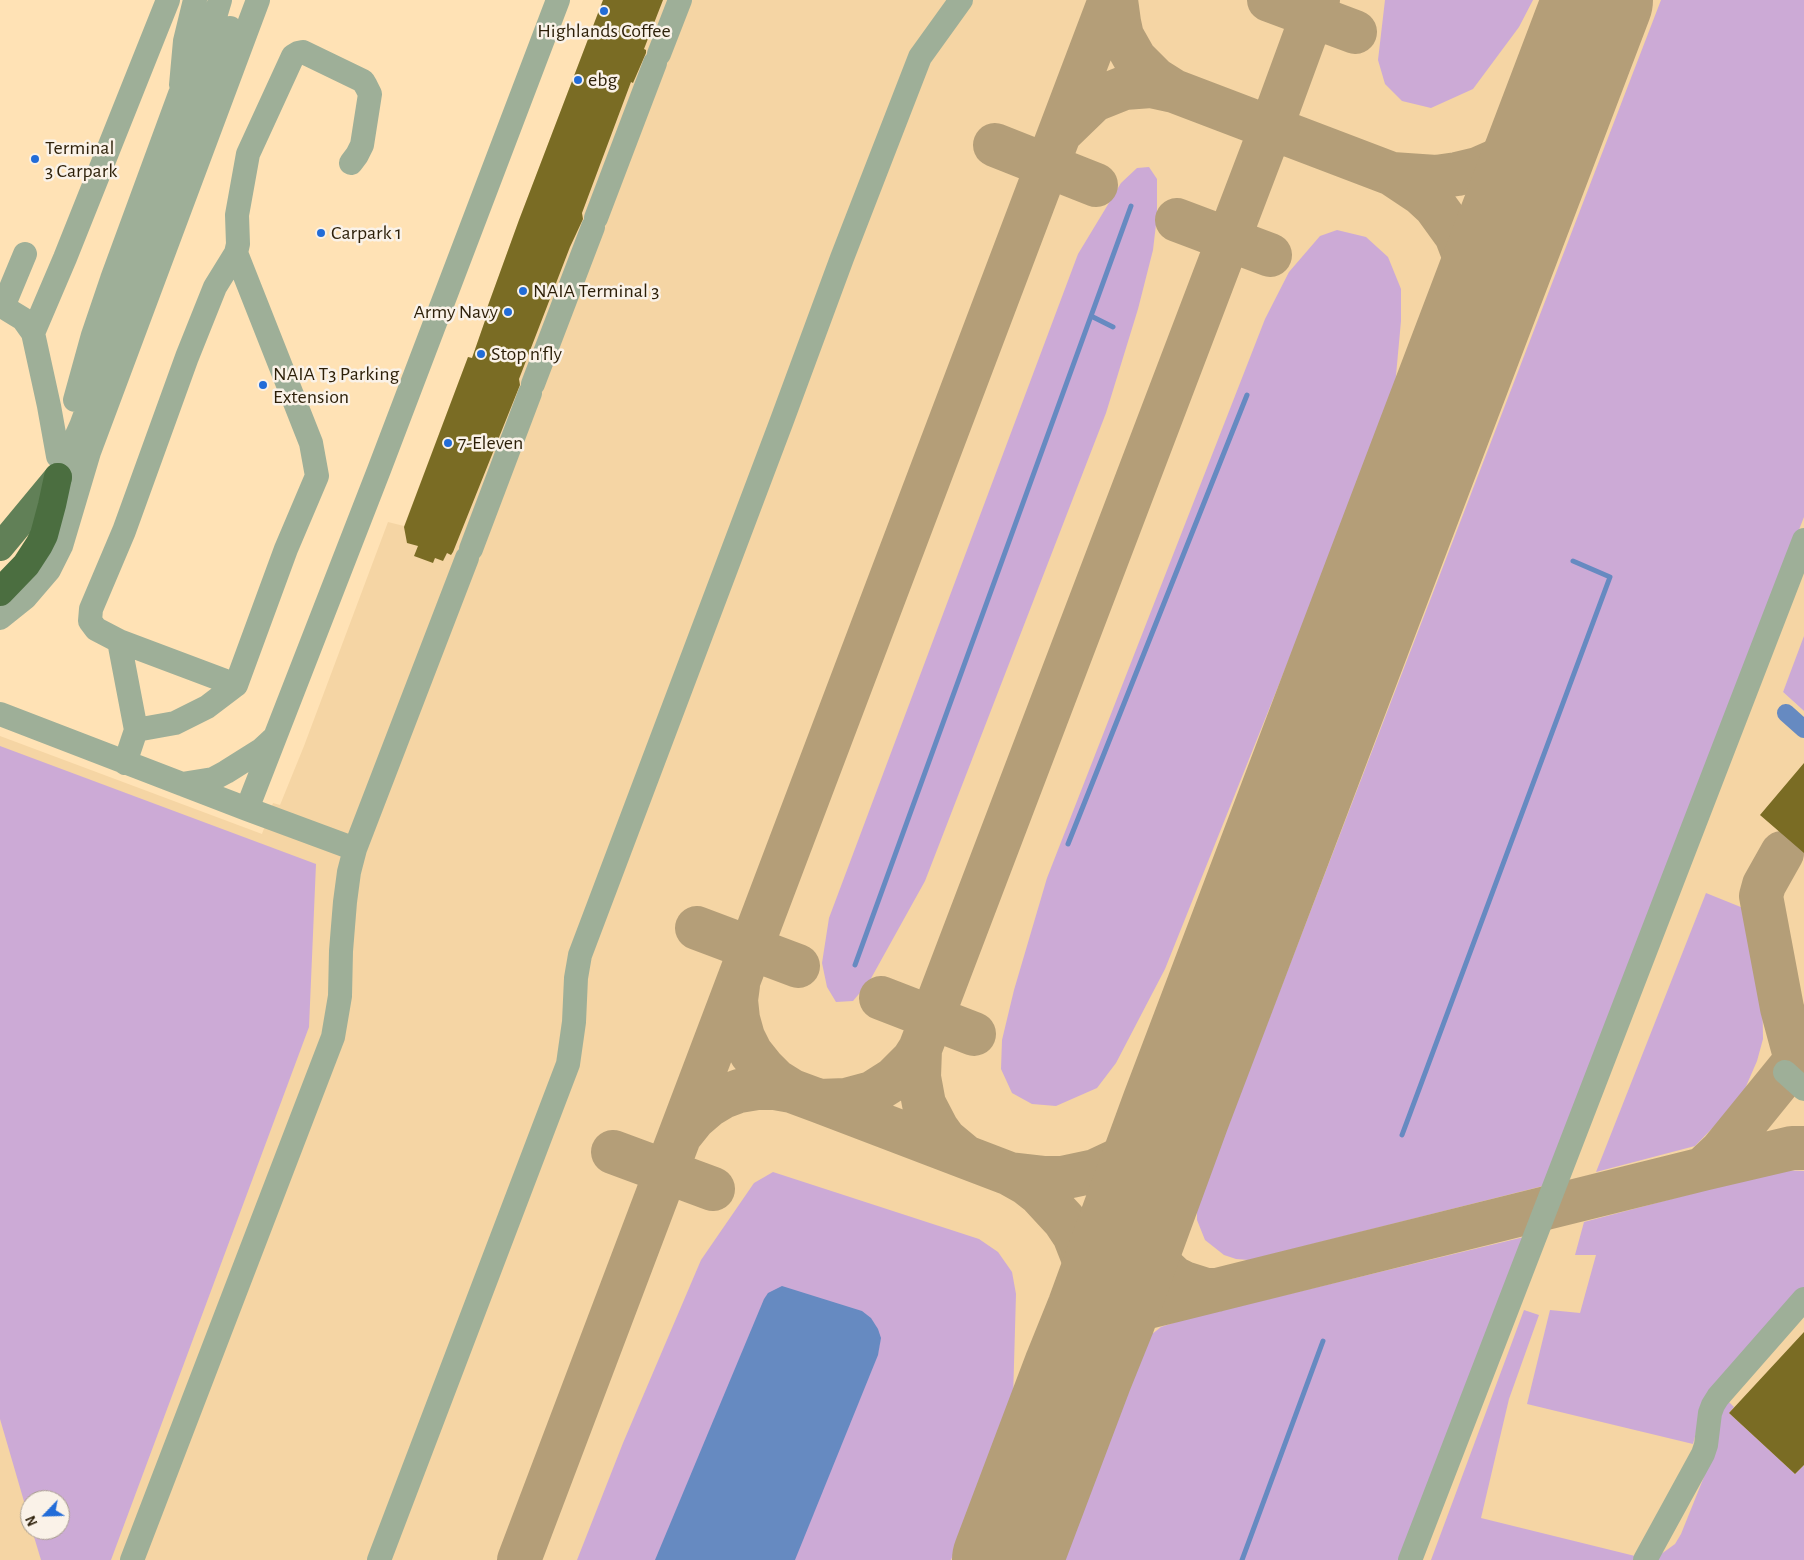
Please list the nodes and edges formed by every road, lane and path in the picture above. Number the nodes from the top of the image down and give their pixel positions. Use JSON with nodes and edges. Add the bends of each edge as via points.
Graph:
{"nodes":[{"id":1,"x":168,"y":0,"type":"edge"},
{"id":2,"x":194,"y":0,"type":"edge"},
{"id":3,"x":220,"y":0,"type":"edge"},
{"id":4,"x":242,"y":0,"type":"edge"},
{"id":5,"x":258,"y":0,"type":"edge"},
{"id":6,"x":558,"y":0,"type":"edge"},
{"id":7,"x":680,"y":0,"type":"edge"},
{"id":8,"x":951,"y":2,"type":"edge"},
{"id":9,"x":180,"y":94,"type":"junction"},
{"id":10,"x":351,"y":163,"type":"dead end"},
{"id":11,"x":236,"y":253,"type":"junction"},
{"id":12,"x":55,"y":279,"type":"junction"},
{"id":13,"x":1,"y":306,"type":"edge"},
{"id":14,"x":33,"y":333,"type":"junction"},
{"id":15,"x":58,"y":466,"type":"junction"},
{"id":16,"x":1804,"y":540,"type":"edge"},
{"id":17,"x":0,"y":547,"type":"edge"},
{"id":18,"x":0,"y":592,"type":"edge"},
{"id":19,"x":0,"y":618,"type":"edge"},
{"id":20,"x":119,"y":641,"type":"junction"},
{"id":21,"x":236,"y":685,"type":"junction"},
{"id":22,"x":0,"y":714,"type":"edge"},
{"id":23,"x":136,"y":730,"type":"junction"},
{"id":24,"x":278,"y":734,"type":"junction"},
{"id":25,"x":125,"y":763,"type":"junction"},
{"id":26,"x":180,"y":784,"type":"junction"},
{"id":27,"x":247,"y":809,"type":"junction"},
{"id":28,"x":355,"y":849,"type":"junction"},
{"id":29,"x":1786,"y":1072,"type":"dead end"},
{"id":30,"x":1804,"y":1089,"type":"edge"},
{"id":31,"x":1804,"y":1299,"type":"edge"},
{"id":32,"x":132,"y":1560,"type":"edge"},
{"id":33,"x":379,"y":1560,"type":"edge"},
{"id":34,"x":1410,"y":1560,"type":"edge"},
{"id":35,"x":1645,"y":1560,"type":"edge"}],
"edges":[{"from":1,"to":12,"type":"lane"},
{"from":2,"to":9,"type":"lane","via":[[185,41]]},
{"from":3,"to":9,"type":"lane","via":[[205,50]]},
{"from":4,"to":15,"type":"lane","via":[[180,155],[81,426]]},
{"from":5,"to":19,"type":"lane","via":[[90,452],[61,546],[49,570],[25,598]]},
{"from":6,"to":24,"type":"lane"},
{"from":7,"to":28,"type":"lane"},
{"from":8,"to":33,"type":"lane","via":[[920,57],[580,955],[568,1064]]},
{"from":9,"to":15,"type":"lane","via":[[112,279],[61,441]]},
{"from":10,"to":11,"type":"lane","via":[[362,145],[370,94],[363,81],[303,52],[298,53],[293,56],[248,154],[237,216]]},
{"from":11,"to":20,"type":"lane","via":[[215,288],[187,356],[124,531],[91,610],[90,621],[96,629]]},
{"from":11,"to":21,"type":"lane","via":[[311,443],[317,476],[286,549]]},
{"from":12,"to":13,"type":"lane","via":[[18,260]]},
{"from":12,"to":14,"type":"lane"},
{"from":13,"to":14,"type":"lane","via":[[24,319]]},
{"from":14,"to":15,"type":"lane","via":[[51,413]]},
{"from":15,"to":17,"type":"main road"},
{"from":15,"to":18,"type":"highway","via":[[44,535],[26,566]]},
{"from":16,"to":34,"type":"lane"},
{"from":20,"to":21,"type":"lane"},
{"from":20,"to":23,"type":"lane"},
{"from":21,"to":23,"type":"lane","via":[[208,707],[175,724]]},
{"from":22,"to":25,"type":"lane"},
{"from":23,"to":25,"type":"lane"},
{"from":24,"to":26,"type":"lane","via":[[261,750],[213,779]]},
{"from":24,"to":27,"type":"lane"},
{"from":25,"to":26,"type":"lane"},
{"from":26,"to":27,"type":"lane"},
{"from":27,"to":28,"type":"lane"},
{"from":28,"to":32,"type":"lane","via":[[345,902],[340,996],[333,1037]]},
{"from":29,"to":30,"type":"lane"},
{"from":31,"to":35,"type":"lane","via":[[1713,1404],[1703,1454]]}]}
